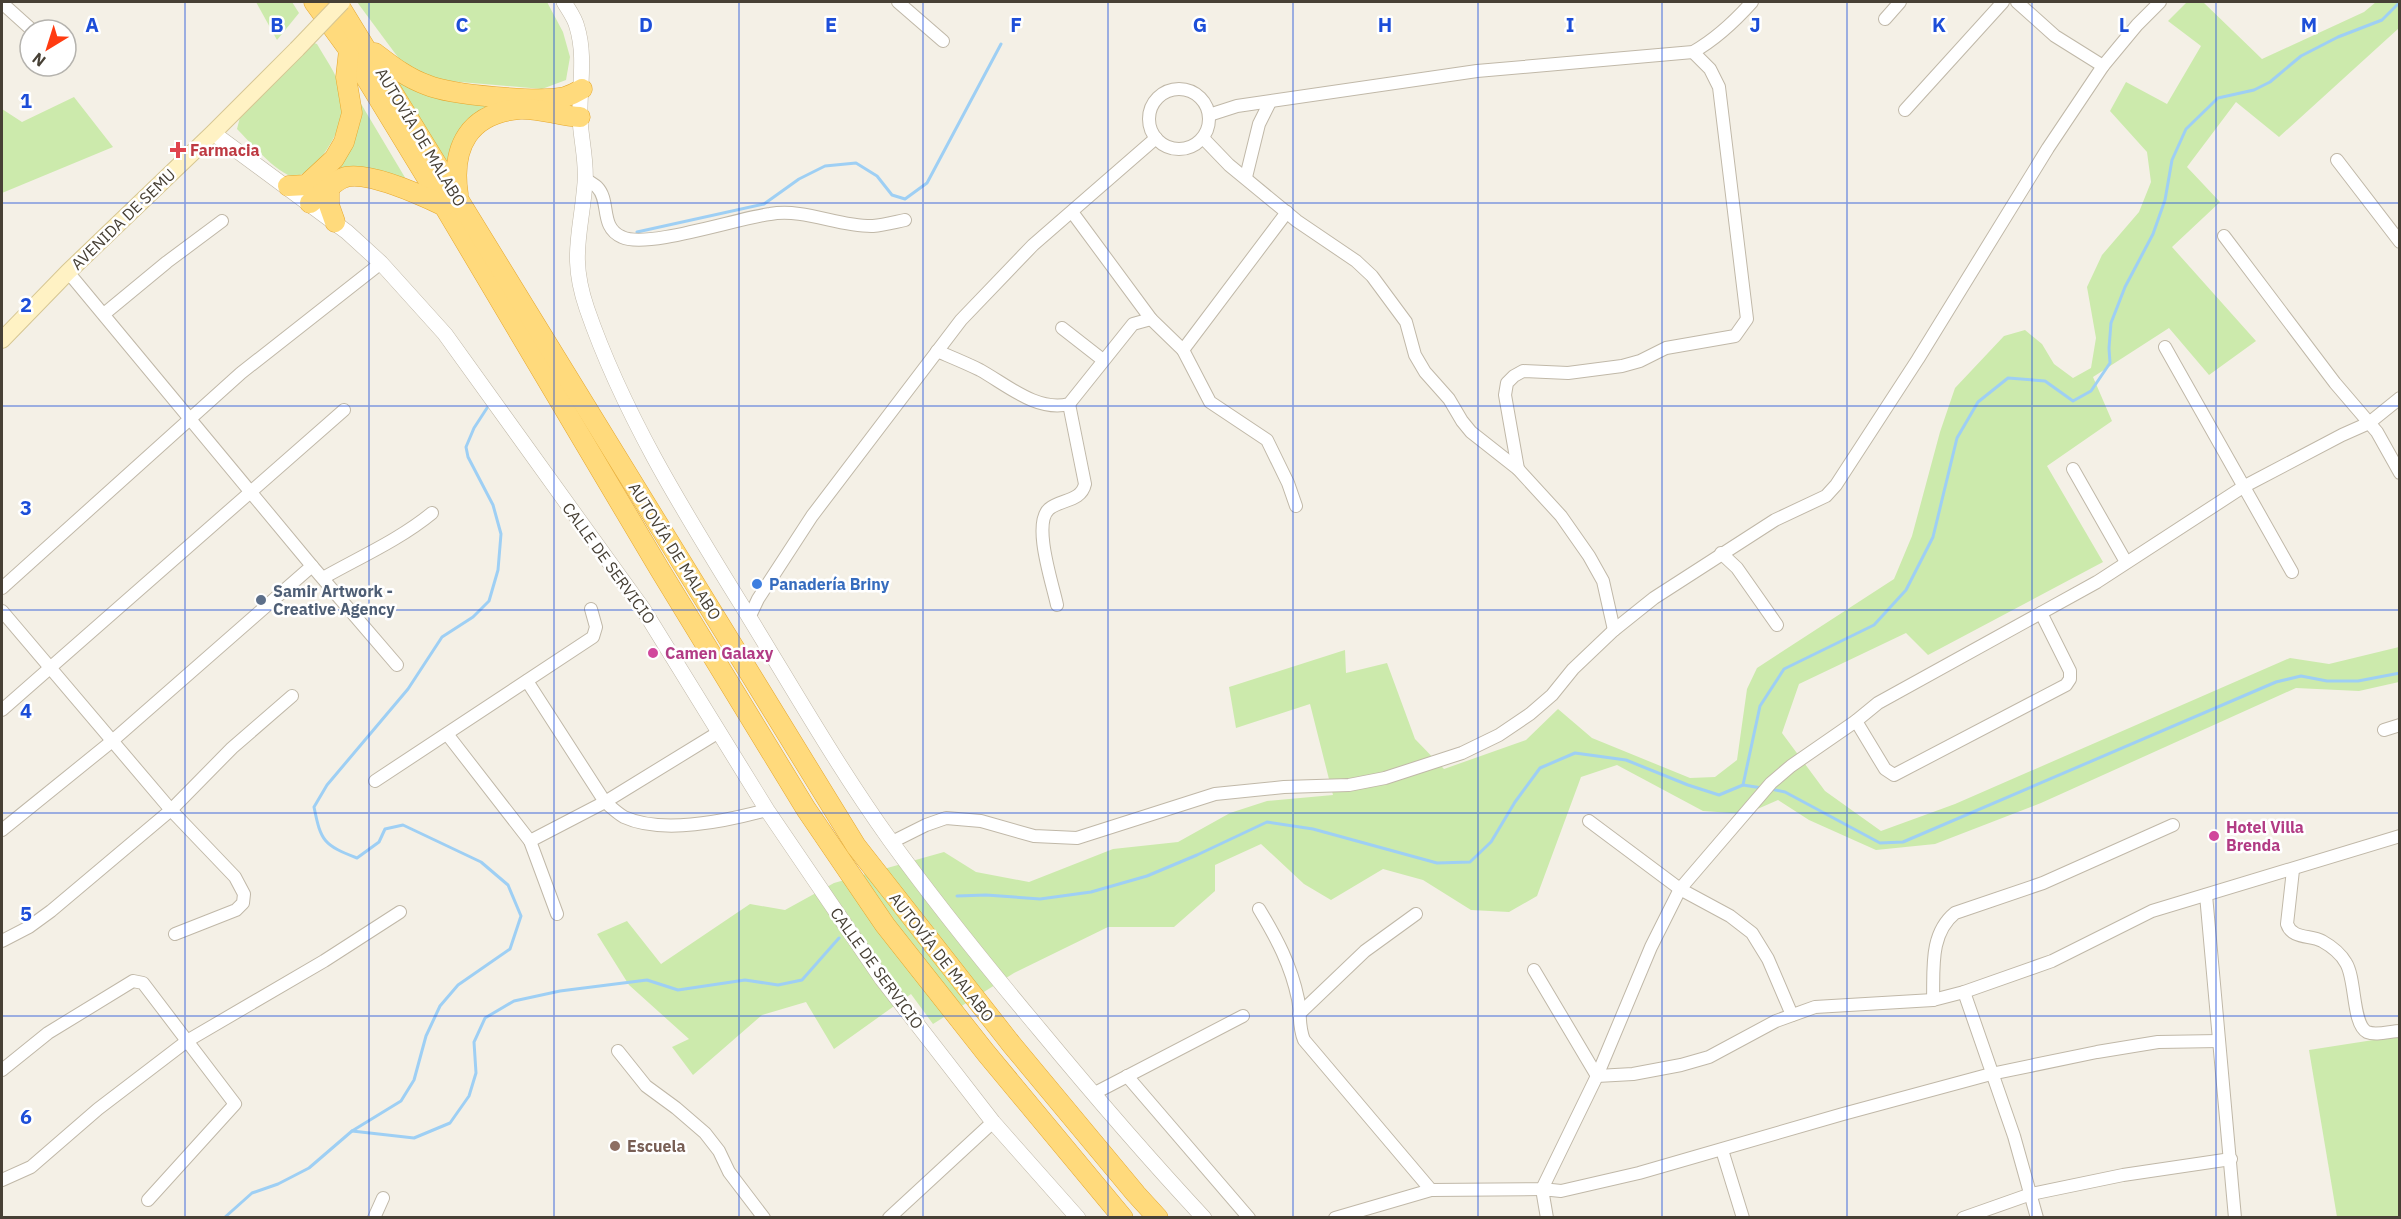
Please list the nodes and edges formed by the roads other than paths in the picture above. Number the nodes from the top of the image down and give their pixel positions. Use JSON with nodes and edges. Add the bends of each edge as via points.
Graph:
{"nodes":[{"id":1,"x":314,"y":2,"type":"edge"},
{"id":2,"x":340,"y":2,"type":"edge"},
{"id":3,"x":564,"y":2,"type":"edge"},
{"id":4,"x":898,"y":2,"type":"edge"},
{"id":5,"x":1752,"y":2,"type":"edge"},
{"id":6,"x":1900,"y":2,"type":"edge"},
{"id":7,"x":2003,"y":2,"type":"edge"},
{"id":8,"x":2017,"y":2,"type":"edge"},
{"id":9,"x":2160,"y":2,"type":"edge"},
{"id":10,"x":2,"y":3,"type":"edge"},
{"id":11,"x":19,"y":18,"type":"edge"},
{"id":12,"x":1885,"y":19,"type":"dead end"},
{"id":13,"x":944,"y":41,"type":"dead end"},
{"id":14,"x":356,"y":45,"type":"junction"},
{"id":15,"x":1693,"y":52,"type":"junction"},
{"id":16,"x":2103,"y":66,"type":"junction"},
{"id":17,"x":582,"y":89,"type":"junction"},
{"id":18,"x":1270,"y":102,"type":"junction"},
{"id":19,"x":1905,"y":110,"type":"dead end"},
{"id":20,"x":1209,"y":115,"type":"junction"},
{"id":21,"x":580,"y":117,"type":"junction"},
{"id":22,"x":213,"y":133,"type":"junction"},
{"id":23,"x":1156,"y":138,"type":"junction"},
{"id":24,"x":1203,"y":138,"type":"junction"},
{"id":25,"x":2337,"y":160,"type":"dead end"},
{"id":26,"x":1246,"y":177,"type":"junction"},
{"id":27,"x":586,"y":179,"type":"junction"},
{"id":28,"x":288,"y":186,"type":"junction"},
{"id":29,"x":329,"y":189,"type":"junction"},
{"id":30,"x":310,"y":203,"type":"junction"},
{"id":31,"x":452,"y":203,"type":"junction"},
{"id":32,"x":1072,"y":212,"type":"junction"},
{"id":33,"x":1287,"y":212,"type":"junction"},
{"id":34,"x":905,"y":220,"type":"dead end"},
{"id":35,"x":222,"y":221,"type":"dead end"},
{"id":36,"x":335,"y":222,"type":"junction"},
{"id":37,"x":2224,"y":236,"type":"dead end"},
{"id":38,"x":2400,"y":242,"type":"edge"},
{"id":39,"x":381,"y":263,"type":"junction"},
{"id":40,"x":68,"y":272,"type":"junction"},
{"id":41,"x":104,"y":314,"type":"junction"},
{"id":42,"x":1151,"y":319,"type":"junction"},
{"id":43,"x":1062,"y":328,"type":"dead end"},
{"id":44,"x":2,"y":340,"type":"edge"},
{"id":45,"x":2165,"y":347,"type":"dead end"},
{"id":46,"x":1183,"y":350,"type":"junction"},
{"id":47,"x":937,"y":351,"type":"junction"},
{"id":48,"x":1103,"y":360,"type":"junction"},
{"id":49,"x":2400,"y":398,"type":"edge"},
{"id":50,"x":1069,"y":404,"type":"junction"},
{"id":51,"x":344,"y":410,"type":"dead end"},
{"id":52,"x":190,"y":417,"type":"junction"},
{"id":53,"x":2369,"y":423,"type":"junction"},
{"id":54,"x":1518,"y":469,"type":"junction"},
{"id":55,"x":2073,"y":469,"type":"dead end"},
{"id":56,"x":2400,"y":473,"type":"edge"},
{"id":57,"x":2243,"y":487,"type":"junction"},
{"id":58,"x":252,"y":492,"type":"junction"},
{"id":59,"x":1296,"y":506,"type":"dead end"},
{"id":60,"x":432,"y":513,"type":"dead end"},
{"id":61,"x":1721,"y":553,"type":"junction"},
{"id":62,"x":2126,"y":562,"type":"junction"},
{"id":63,"x":312,"y":566,"type":"junction"},
{"id":64,"x":2292,"y":572,"type":"dead end"},
{"id":65,"x":323,"y":578,"type":"junction"},
{"id":66,"x":2,"y":588,"type":"edge"},
{"id":67,"x":1057,"y":605,"type":"dead end"},
{"id":68,"x":591,"y":609,"type":"dead end"},
{"id":69,"x":2,"y":611,"type":"edge"},
{"id":70,"x":746,"y":612,"type":"junction"},
{"id":71,"x":2041,"y":613,"type":"junction"},
{"id":72,"x":1777,"y":625,"type":"dead end"},
{"id":73,"x":1614,"y":630,"type":"junction"},
{"id":74,"x":397,"y":665,"type":"dead end"},
{"id":75,"x":49,"y":669,"type":"junction"},
{"id":76,"x":527,"y":681,"type":"junction"},
{"id":77,"x":292,"y":696,"type":"dead end"},
{"id":78,"x":2,"y":710,"type":"edge"},
{"id":79,"x":1856,"y":721,"type":"junction"},
{"id":80,"x":2400,"y":725,"type":"edge"},
{"id":81,"x":2384,"y":730,"type":"dead end"},
{"id":82,"x":719,"y":732,"type":"junction"},
{"id":83,"x":447,"y":734,"type":"junction"},
{"id":84,"x":111,"y":742,"type":"junction"},
{"id":85,"x":375,"y":781,"type":"dead end"},
{"id":86,"x":605,"y":802,"type":"junction"},
{"id":87,"x":171,"y":810,"type":"junction"},
{"id":88,"x":766,"y":810,"type":"junction"},
{"id":89,"x":1589,"y":821,"type":"dead end"},
{"id":90,"x":2173,"y":825,"type":"dead end"},
{"id":91,"x":2,"y":831,"type":"edge"},
{"id":92,"x":2400,"y":836,"type":"edge"},
{"id":93,"x":530,"y":841,"type":"junction"},
{"id":94,"x":892,"y":842,"type":"junction"},
{"id":95,"x":2293,"y":870,"type":"junction"},
{"id":96,"x":1680,"y":889,"type":"junction"},
{"id":97,"x":2206,"y":895,"type":"junction"},
{"id":98,"x":1259,"y":909,"type":"dead end"},
{"id":99,"x":400,"y":912,"type":"dead end"},
{"id":100,"x":557,"y":914,"type":"dead end"},
{"id":101,"x":1416,"y":914,"type":"dead end"},
{"id":102,"x":176,"y":934,"type":"dead end"},
{"id":103,"x":2,"y":941,"type":"edge"},
{"id":104,"x":1534,"y":970,"type":"dead end"},
{"id":105,"x":1964,"y":992,"type":"junction"},
{"id":106,"x":1933,"y":1000,"type":"junction"},
{"id":107,"x":1299,"y":1014,"type":"junction"},
{"id":108,"x":1792,"y":1014,"type":"junction"},
{"id":109,"x":1244,"y":1016,"type":"dead end"},
{"id":110,"x":2400,"y":1030,"type":"edge"},
{"id":111,"x":187,"y":1041,"type":"junction"},
{"id":112,"x":2219,"y":1041,"type":"junction"},
{"id":113,"x":618,"y":1052,"type":"dead end"},
{"id":114,"x":2,"y":1070,"type":"edge"},
{"id":115,"x":1991,"y":1074,"type":"junction"},
{"id":116,"x":1127,"y":1076,"type":"junction"},
{"id":117,"x":1597,"y":1076,"type":"junction"},
{"id":118,"x":1093,"y":1094,"type":"junction"},
{"id":119,"x":993,"y":1122,"type":"junction"},
{"id":120,"x":1722,"y":1150,"type":"junction"},
{"id":121,"x":2231,"y":1159,"type":"junction"},
{"id":122,"x":2,"y":1180,"type":"edge"},
{"id":123,"x":1542,"y":1189,"type":"junction"},
{"id":124,"x":1431,"y":1190,"type":"junction"},
{"id":125,"x":2031,"y":1194,"type":"junction"},
{"id":126,"x":383,"y":1198,"type":"dead end"},
{"id":127,"x":148,"y":1200,"type":"dead end"},
{"id":128,"x":374,"y":1218,"type":"edge"},
{"id":129,"x":764,"y":1218,"type":"edge"},
{"id":130,"x":889,"y":1218,"type":"edge"},
{"id":131,"x":1078,"y":1218,"type":"edge"},
{"id":132,"x":1123,"y":1218,"type":"edge"},
{"id":133,"x":1158,"y":1218,"type":"edge"},
{"id":134,"x":1204,"y":1218,"type":"edge"},
{"id":135,"x":1249,"y":1218,"type":"edge"},
{"id":136,"x":1335,"y":1218,"type":"edge"},
{"id":137,"x":1547,"y":1218,"type":"edge"},
{"id":138,"x":1743,"y":1218,"type":"edge"},
{"id":139,"x":1963,"y":1218,"type":"edge"},
{"id":140,"x":2037,"y":1218,"type":"edge"},
{"id":141,"x":2235,"y":1218,"type":"edge"}],
"edges":[{"from":1,"to":14,"type":"highway","name":"AUTOVÍA DE MALABO"},
{"from":2,"to":14,"type":"highway","name":"AUTOVÍA DE MALABO"},
{"from":2,"to":22,"type":"main road","name":"AVENIDA DE SEMU","bridge":true},
{"from":3,"to":17,"type":"street","via":[[577,27]]},
{"from":4,"to":13,"type":"street"},
{"from":5,"to":15,"type":"street","via":[[1737,19]]},
{"from":6,"to":12,"type":"street"},
{"from":7,"to":19,"type":"street"},
{"from":8,"to":16,"type":"street","via":[[2055,36]]},
{"from":9,"to":16,"type":"street"},
{"from":10,"to":11,"type":"street"},
{"from":14,"to":17,"type":"highway","via":[[398,71],[444,91],[543,99]]},
{"from":14,"to":28,"type":"highway","via":[[346,77],[352,113],[344,142],[334,159],[306,185]]},
{"from":14,"to":31,"type":"highway","name":"AUTOVÍA DE MALABO"},
{"from":15,"to":18,"type":"street","via":[[1477,70]]},
{"from":15,"to":54,"type":"street","via":[[1710,69],[1719,87],[1747,319],[1735,336],[1666,348],[1622,366],[1568,372],[1523,371],[1514,376],[1507,383],[1505,395]]},
{"from":16,"to":61,"type":"street","via":[[1836,485],[1826,496],[1775,520]]},
{"from":17,"to":21,"type":"street"},
{"from":18,"to":20,"type":"street"},
{"from":18,"to":26,"type":"street","via":[[1259,124]]},
{"from":20,"to":23,"type":"street","via":[[1193,92],[1183,89],[1164,93],[1149,114]]},
{"from":20,"to":24,"type":"street"},
{"from":21,"to":27,"type":"street"},
{"from":21,"to":31,"type":"highway","via":[[521,109],[497,113],[479,123],[458,152]]},
{"from":22,"to":28,"type":"street","name":"CALLE DE SERVICIO"},
{"from":22,"to":40,"type":"main road","name":"AVENIDA DE SEMU"},
{"from":23,"to":24,"type":"street","via":[[1180,149]]},
{"from":23,"to":32,"type":"street"},
{"from":24,"to":26,"type":"street"},
{"from":25,"to":38,"type":"street"},
{"from":26,"to":33,"type":"street"},
{"from":27,"to":34,"type":"street","via":[[598,188],[611,230],[624,238],[639,240],[685,234],[773,213],[873,226]]},
{"from":27,"to":70,"type":"street","via":[[576,252],[578,282],[588,312],[641,432]]},
{"from":28,"to":30,"type":"street","name":"CALLE DE SERVICIO"},
{"from":29,"to":30,"type":"highway"},
{"from":29,"to":31,"type":"highway","via":[[341,179],[358,176]]},
{"from":29,"to":36,"type":"highway"},
{"from":30,"to":36,"type":"street","name":"CALLE DE SERVICIO"},
{"from":31,"to":132,"type":"highway","name":"AUTOVÍA DE MALABO","via":[[660,570],[806,809],[885,925]]},
{"from":31,"to":133,"type":"highway","name":"AUTOVÍA DE MALABO","via":[[856,846],[1012,1045]]},
{"from":32,"to":42,"type":"street"},
{"from":32,"to":47,"type":"street","via":[[975,304]]},
{"from":33,"to":46,"type":"street"},
{"from":33,"to":54,"type":"street","via":[[1372,276],[1406,322],[1415,355],[1425,372],[1462,421]]},
{"from":35,"to":41,"type":"street"},
{"from":36,"to":39,"type":"street","name":"CALLE DE SERVICIO"},
{"from":37,"to":53,"type":"street"},
{"from":39,"to":52,"type":"street"},
{"from":39,"to":82,"type":"street","name":"CALLE DE SERVICIO","via":[[468,363],[644,609]]},
{"from":40,"to":41,"type":"street"},
{"from":40,"to":44,"type":"main road","name":"AVENIDA DE SEMU"},
{"from":41,"to":52,"type":"street"},
{"from":42,"to":46,"type":"street"},
{"from":42,"to":48,"type":"street","via":[[1133,324]]},
{"from":43,"to":48,"type":"street"},
{"from":45,"to":57,"type":"street"},
{"from":46,"to":59,"type":"street","via":[[1210,402],[1267,440]]},
{"from":47,"to":50,"type":"street","via":[[1015,393],[1057,407]]},
{"from":47,"to":70,"type":"street","via":[[812,516]]},
{"from":48,"to":50,"type":"street"},
{"from":49,"to":53,"type":"street"},
{"from":50,"to":67,"type":"street","via":[[1085,484],[1080,495],[1049,510],[1042,519]]},
{"from":51,"to":58,"type":"street"},
{"from":52,"to":58,"type":"street"},
{"from":52,"to":66,"type":"street"},
{"from":53,"to":56,"type":"street","via":[[2382,438]]},
{"from":53,"to":57,"type":"street"},
{"from":54,"to":73,"type":"street","via":[[1561,516],[1589,556],[1603,581]]},
{"from":55,"to":62,"type":"street"},
{"from":57,"to":62,"type":"street"},
{"from":57,"to":64,"type":"street"},
{"from":58,"to":63,"type":"street"},
{"from":58,"to":75,"type":"street"},
{"from":60,"to":65,"type":"street","via":[[409,532]]},
{"from":61,"to":72,"type":"street","via":[[1737,568]]},
{"from":61,"to":73,"type":"street"},
{"from":62,"to":71,"type":"street"},
{"from":63,"to":65,"type":"street"},
{"from":63,"to":84,"type":"street"},
{"from":65,"to":74,"type":"street"},
{"from":68,"to":76,"type":"street","via":[[597,627],[593,637]]},
{"from":69,"to":75,"type":"street"},
{"from":70,"to":94,"type":"street","via":[[844,772]]},
{"from":71,"to":79,"type":"street","via":[[1901,688]]},
{"from":71,"to":79,"type":"street","via":[[2070,670],[2066,685],[1894,775],[1885,769]]},
{"from":73,"to":94,"type":"street","via":[[1552,695],[1499,735],[1462,753],[1386,778],[1349,785],[1215,794],[1077,838],[1034,836],[981,821],[946,818]]},
{"from":75,"to":78,"type":"street"},
{"from":75,"to":84,"type":"street"},
{"from":76,"to":83,"type":"street"},
{"from":76,"to":86,"type":"street"},
{"from":77,"to":87,"type":"street","via":[[232,748]]},
{"from":79,"to":96,"type":"street","via":[[1772,783]]},
{"from":80,"to":81,"type":"street"},
{"from":82,"to":86,"type":"street"},
{"from":82,"to":88,"type":"street","name":"CALLE DE SERVICIO"},
{"from":83,"to":85,"type":"street"},
{"from":83,"to":93,"type":"street"},
{"from":84,"to":87,"type":"street"},
{"from":84,"to":91,"type":"street"},
{"from":86,"to":88,"type":"street","via":[[621,816],[658,826],[728,821]]},
{"from":86,"to":93,"type":"street"},
{"from":87,"to":102,"type":"street","via":[[235,877],[244,894],[243,903],[236,910]]},
{"from":87,"to":103,"type":"street","via":[[51,911]]},
{"from":88,"to":119,"type":"street","name":"CALLE DE SERVICIO","via":[[882,979]]},
{"from":89,"to":96,"type":"street"},
{"from":90,"to":106,"type":"street","via":[[2043,883],[1955,913],[1938,934]]},
{"from":92,"to":95,"type":"street"},
{"from":93,"to":100,"type":"street"},
{"from":94,"to":118,"type":"street"},
{"from":95,"to":97,"type":"street"},
{"from":95,"to":110,"type":"street","via":[[2289,929],[2322,941],[2339,953],[2352,977],[2363,1029],[2373,1033]]},
{"from":96,"to":108,"type":"street","via":[[1722,911],[1752,933]]},
{"from":96,"to":117,"type":"street"},
{"from":97,"to":105,"type":"street","via":[[2152,911],[2052,961]]},
{"from":97,"to":112,"type":"street"},
{"from":98,"to":107,"type":"street","via":[[1292,971]]},
{"from":99,"to":111,"type":"street"},
{"from":101,"to":107,"type":"street","via":[[1365,951]]},
{"from":104,"to":117,"type":"street"},
{"from":105,"to":106,"type":"street"},
{"from":105,"to":115,"type":"street"},
{"from":106,"to":108,"type":"street","via":[[1838,1004]]},
{"from":107,"to":124,"type":"street","via":[[1304,1040]]},
{"from":108,"to":117,"type":"street","via":[[1708,1057],[1633,1074]]},
{"from":109,"to":116,"type":"street"},
{"from":111,"to":114,"type":"street","via":[[144,983],[134,981],[48,1034]]},
{"from":111,"to":122,"type":"street","via":[[98,1109],[31,1167]]},
{"from":111,"to":127,"type":"street","via":[[235,1104]]},
{"from":112,"to":115,"type":"street","via":[[2158,1042]]},
{"from":112,"to":121,"type":"street"},
{"from":113,"to":129,"type":"street","via":[[646,1086],[705,1133]]},
{"from":115,"to":120,"type":"street"},
{"from":115,"to":125,"type":"street"},
{"from":116,"to":118,"type":"street"},
{"from":116,"to":135,"type":"street"},
{"from":117,"to":123,"type":"street"},
{"from":118,"to":134,"type":"street"},
{"from":119,"to":130,"type":"street"},
{"from":119,"to":131,"type":"street","name":"CALLE DE SERVICIO"},
{"from":120,"to":123,"type":"street","via":[[1562,1191]]},
{"from":120,"to":138,"type":"street"},
{"from":121,"to":125,"type":"street"},
{"from":121,"to":141,"type":"street"},
{"from":123,"to":124,"type":"street"},
{"from":123,"to":137,"type":"street"},
{"from":124,"to":136,"type":"street"},
{"from":125,"to":139,"type":"street"},
{"from":125,"to":140,"type":"street"},
{"from":126,"to":128,"type":"street"}]}
